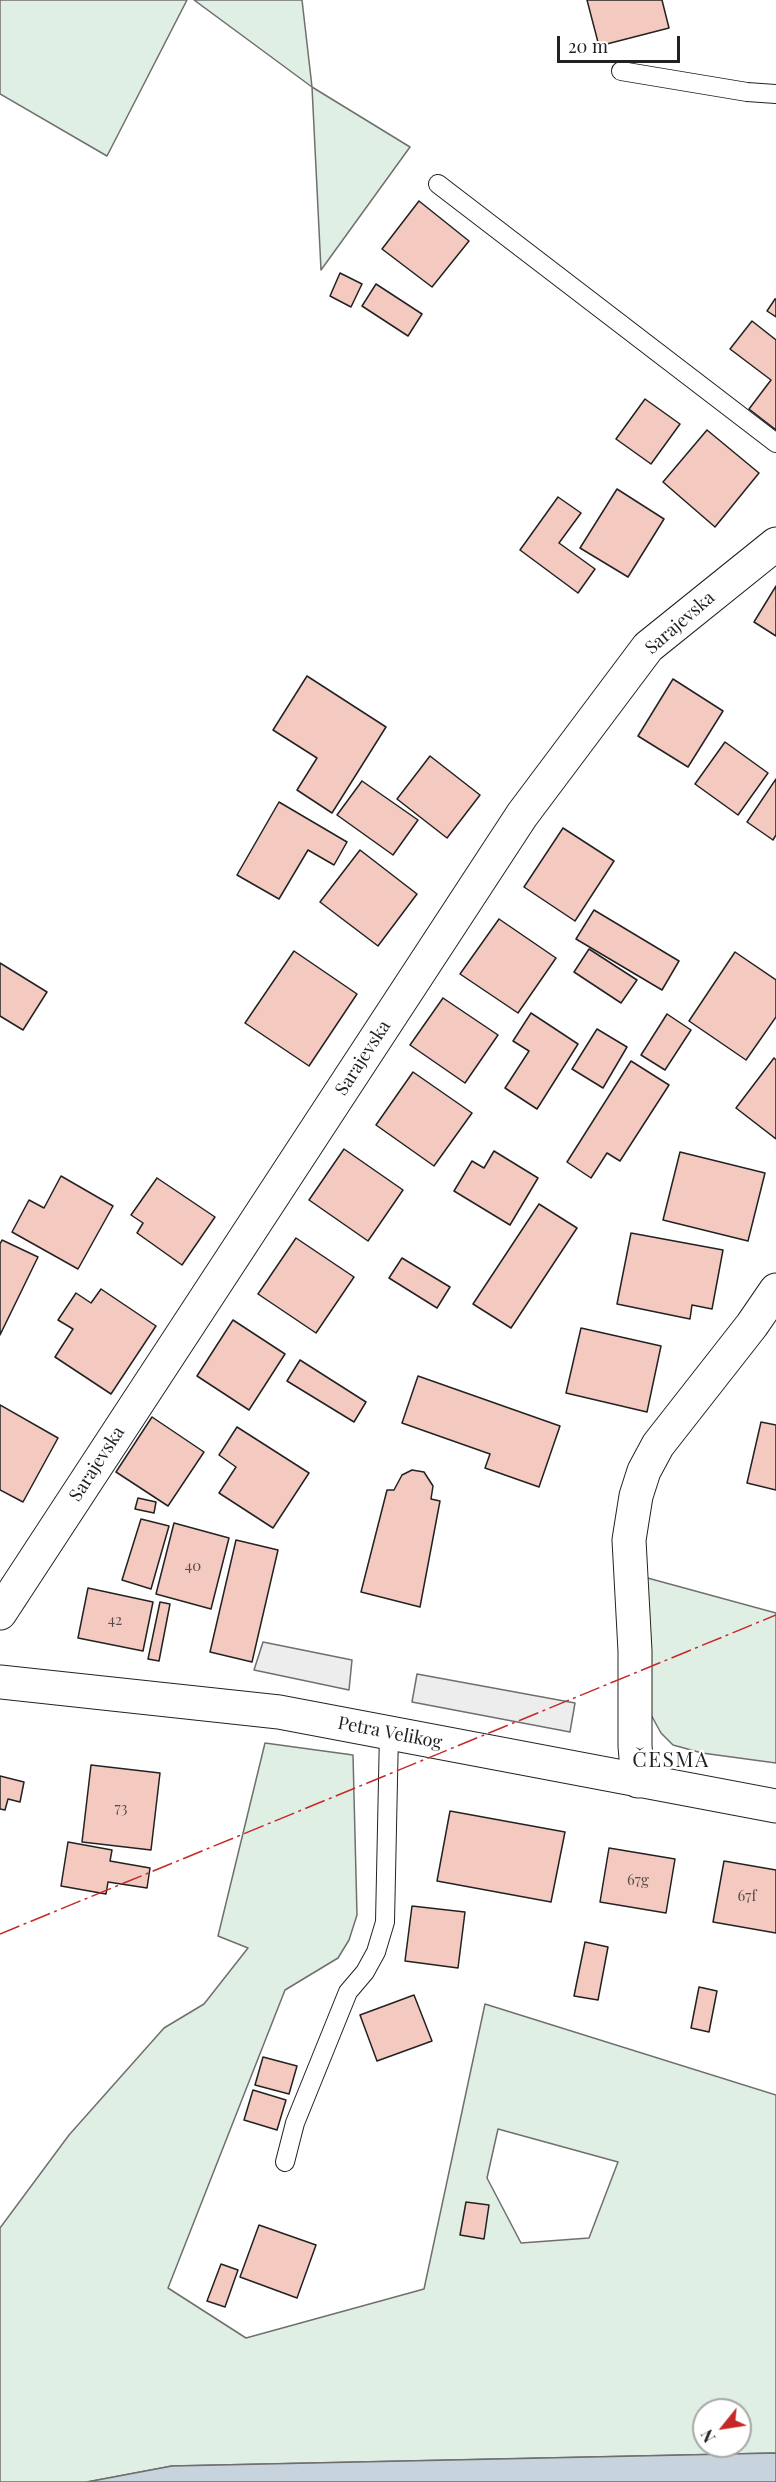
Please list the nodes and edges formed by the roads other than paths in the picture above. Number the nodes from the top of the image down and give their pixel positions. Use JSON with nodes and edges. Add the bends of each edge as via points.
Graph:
{"nodes":[{"id":1,"x":621,"y":71,"type":"dead end"},
{"id":2,"x":776,"y":94,"type":"edge"},
{"id":3,"x":438,"y":184,"type":"dead end"},
{"id":4,"x":776,"y":443,"type":"edge"},
{"id":5,"x":776,"y":544,"type":"edge"},
{"id":6,"x":776,"y":1290,"type":"edge"},
{"id":7,"x":0,"y":1613,"type":"edge"},
{"id":8,"x":0,"y":1682,"type":"edge"},
{"id":9,"x":389,"y":1732,"type":"junction"},
{"id":10,"x":638,"y":1781,"type":"junction"},
{"id":11,"x":776,"y":1806,"type":"edge"},
{"id":12,"x":285,"y":2162,"type":"dead end"}],
"edges":[{"from":1,"to":2,"type":"lane","via":[[747,93]]},
{"from":3,"to":4,"type":"lane"},
{"from":5,"to":7,"type":"street","name":"Sarajevska","via":[[648,647],[522,815]]},
{"from":6,"to":10,"type":"street","via":[[658,1445],[636,1496],[629,1540]]},
{"from":8,"to":9,"type":"street","name":"Petra Velikog","via":[[171,1699]]},
{"from":9,"to":10,"type":"street","name":"Petra Velikog"},
{"from":9,"to":12,"type":"lane","via":[[385,1922],[376,1952],[348,1992],[295,2123]]},
{"from":10,"to":11,"type":"street","name":"Petra Velikog"}]}
